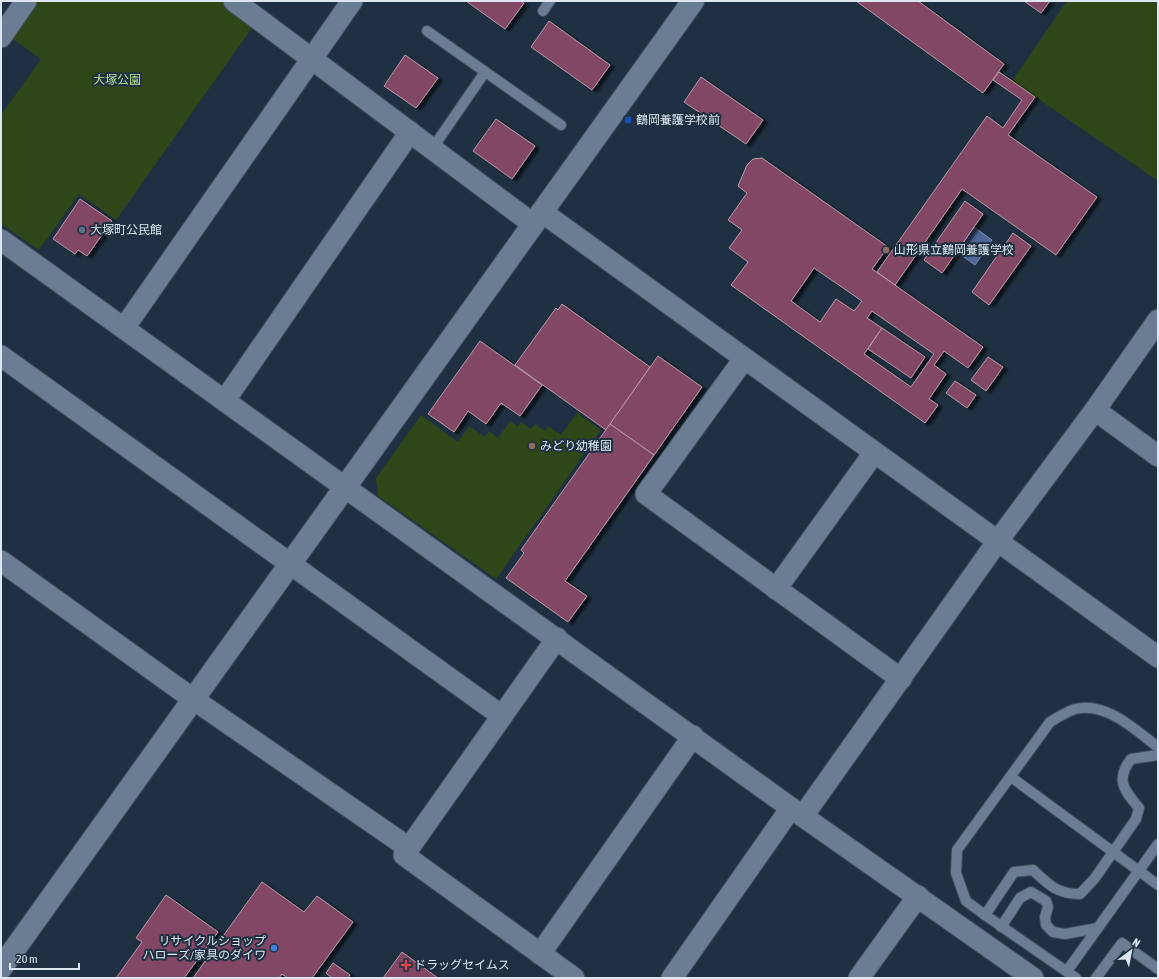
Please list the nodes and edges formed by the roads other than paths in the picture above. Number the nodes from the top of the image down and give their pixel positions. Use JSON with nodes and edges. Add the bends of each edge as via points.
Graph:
{"nodes":[{"id":1,"x":26,"y":1,"type":"edge"},
{"id":2,"x":234,"y":1,"type":"edge"},
{"id":3,"x":352,"y":1,"type":"edge"},
{"id":4,"x":550,"y":1,"type":"edge"},
{"id":5,"x":693,"y":1,"type":"edge"},
{"id":6,"x":543,"y":11,"type":"dead end"},
{"id":7,"x":427,"y":31,"type":"dead end"},
{"id":8,"x":1,"y":36,"type":"edge"},
{"id":9,"x":311,"y":58,"type":"junction"},
{"id":10,"x":486,"y":72,"type":"junction"},
{"id":11,"x":561,"y":125,"type":"dead end"},
{"id":12,"x":410,"y":132,"type":"junction"},
{"id":13,"x":432,"y":149,"type":"junction"},
{"id":14,"x":537,"y":218,"type":"junction"},
{"id":15,"x":1,"y":240,"type":"edge"},
{"id":16,"x":1158,"y":320,"type":"edge"},
{"id":17,"x":124,"y":328,"type":"junction"},
{"id":18,"x":1,"y":356,"type":"edge"},
{"id":19,"x":744,"y":359,"type":"junction"},
{"id":20,"x":225,"y":400,"type":"junction"},
{"id":21,"x":1095,"y":410,"type":"junction"},
{"id":22,"x":874,"y":453,"type":"junction"},
{"id":23,"x":1158,"y":456,"type":"edge"},
{"id":24,"x":346,"y":486,"type":"junction"},
{"id":25,"x":997,"y":542,"type":"junction"},
{"id":26,"x":1,"y":561,"type":"edge"},
{"id":27,"x":290,"y":563,"type":"junction"},
{"id":28,"x":776,"y":589,"type":"junction"},
{"id":29,"x":557,"y":638,"type":"junction"},
{"id":30,"x":1158,"y":657,"type":"edge"},
{"id":31,"x":901,"y":679,"type":"junction"},
{"id":32,"x":193,"y":699,"type":"junction"},
{"id":33,"x":502,"y":716,"type":"junction"},
{"id":34,"x":693,"y":736,"type":"junction"},
{"id":35,"x":1158,"y":747,"type":"edge"},
{"id":36,"x":1158,"y":755,"type":"edge"},
{"id":37,"x":1011,"y":778,"type":"junction"},
{"id":38,"x":797,"y":812,"type":"junction"},
{"id":39,"x":1158,"y":844,"type":"edge"},
{"id":40,"x":409,"y":848,"type":"junction"},
{"id":41,"x":1113,"y":852,"type":"junction"},
{"id":42,"x":1139,"y":871,"type":"junction"},
{"id":43,"x":1158,"y":885,"type":"edge"},
{"id":44,"x":918,"y":896,"type":"junction"},
{"id":45,"x":985,"y":916,"type":"junction"},
{"id":46,"x":1001,"y":927,"type":"junction"},
{"id":47,"x":1098,"y":928,"type":"junction"},
{"id":48,"x":540,"y":954,"type":"junction"},
{"id":49,"x":1,"y":968,"type":"edge"},
{"id":50,"x":1158,"y":969,"type":"edge"},
{"id":51,"x":1067,"y":971,"type":"junction"},
{"id":52,"x":574,"y":978,"type":"edge"},
{"id":53,"x":672,"y":978,"type":"edge"},
{"id":54,"x":859,"y":978,"type":"edge"},
{"id":55,"x":1033,"y":978,"type":"edge"},
{"id":56,"x":1076,"y":978,"type":"edge"},
{"id":57,"x":1096,"y":978,"type":"edge"}],
"edges":[{"from":1,"to":8,"type":"street"},
{"from":2,"to":9,"type":"street"},
{"from":3,"to":9,"type":"street"},
{"from":4,"to":6,"type":"lane"},
{"from":5,"to":14,"type":"street"},
{"from":7,"to":10,"type":"lane"},
{"from":9,"to":12,"type":"street"},
{"from":9,"to":17,"type":"street"},
{"from":10,"to":11,"type":"lane"},
{"from":10,"to":13,"type":"lane"},
{"from":12,"to":13,"type":"street"},
{"from":12,"to":20,"type":"street"},
{"from":13,"to":14,"type":"street"},
{"from":14,"to":19,"type":"street"},
{"from":14,"to":24,"type":"street"},
{"from":15,"to":17,"type":"street"},
{"from":16,"to":21,"type":"street"},
{"from":17,"to":20,"type":"street"},
{"from":18,"to":27,"type":"street"},
{"from":19,"to":22,"type":"street"},
{"from":19,"to":28,"type":"street","via":[[646,494]]},
{"from":20,"to":24,"type":"street"},
{"from":21,"to":23,"type":"street"},
{"from":21,"to":25,"type":"street"},
{"from":22,"to":25,"type":"street"},
{"from":22,"to":28,"type":"street"},
{"from":24,"to":27,"type":"street"},
{"from":24,"to":29,"type":"street"},
{"from":25,"to":30,"type":"street"},
{"from":25,"to":31,"type":"street"},
{"from":26,"to":32,"type":"street"},
{"from":27,"to":32,"type":"street"},
{"from":27,"to":33,"type":"street"},
{"from":28,"to":31,"type":"street"},
{"from":29,"to":33,"type":"street"},
{"from":29,"to":34,"type":"street"},
{"from":31,"to":38,"type":"street"},
{"from":32,"to":40,"type":"street"},
{"from":32,"to":49,"type":"street"},
{"from":33,"to":40,"type":"street"},
{"from":34,"to":38,"type":"street"},
{"from":34,"to":48,"type":"street"},
{"from":35,"to":37,"type":"lane","via":[[1109,713],[1096,709],[1075,709],[1050,722]]},
{"from":36,"to":41,"type":"lane","via":[[1131,759],[1123,769],[1122,783],[1138,808],[1136,819]]},
{"from":37,"to":41,"type":"lane"},
{"from":37,"to":45,"type":"lane","via":[[957,850],[956,873],[966,901]]},
{"from":38,"to":44,"type":"street"},
{"from":38,"to":53,"type":"street"},
{"from":39,"to":42,"type":"lane"},
{"from":40,"to":48,"type":"street","via":[[404,855]]},
{"from":41,"to":42,"type":"lane"},
{"from":41,"to":45,"type":"lane","via":[[1080,894],[1065,894],[1033,870],[1014,872]]},
{"from":42,"to":43,"type":"lane"},
{"from":42,"to":47,"type":"lane"},
{"from":44,"to":54,"type":"street"},
{"from":44,"to":55,"type":"street"},
{"from":45,"to":46,"type":"lane"},
{"from":46,"to":47,"type":"lane","via":[[1020,898],[1031,892],[1046,901],[1046,925],[1053,932],[1065,934]]},
{"from":46,"to":51,"type":"lane"},
{"from":47,"to":51,"type":"lane"},
{"from":48,"to":52,"type":"street"},
{"from":50,"to":57,"type":"lane","via":[[1122,943]]},
{"from":51,"to":56,"type":"lane"}]}
